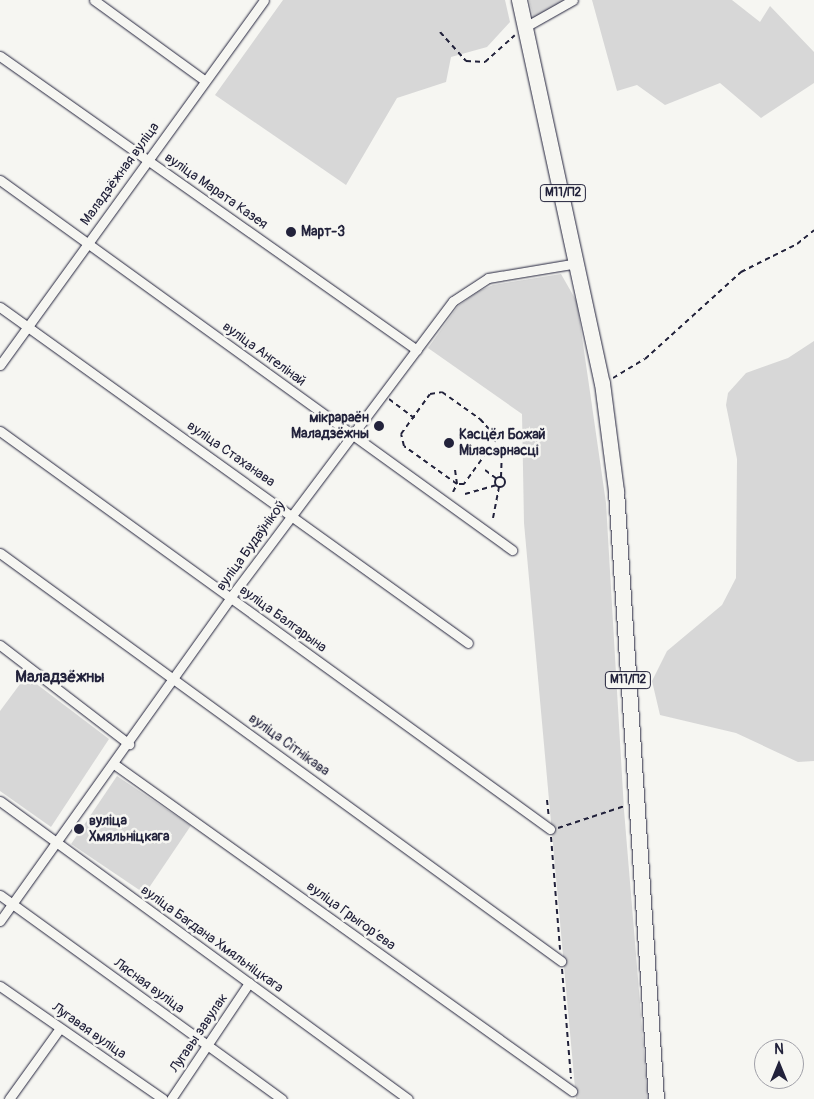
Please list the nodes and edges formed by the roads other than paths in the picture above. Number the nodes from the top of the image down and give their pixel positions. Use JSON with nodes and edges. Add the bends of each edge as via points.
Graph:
{"nodes":[{"id":1,"x":94,"y":0,"type":"edge"},
{"id":2,"x":264,"y":0,"type":"edge"},
{"id":3,"x":519,"y":0,"type":"edge"},
{"id":4,"x":574,"y":0,"type":"edge"},
{"id":5,"x":525,"y":27,"type":"junction"},
{"id":6,"x":0,"y":56,"type":"edge"},
{"id":7,"x":204,"y":80,"type":"junction"},
{"id":8,"x":148,"y":160,"type":"junction"},
{"id":9,"x":0,"y":180,"type":"edge"},
{"id":10,"x":88,"y":241,"type":"junction"},
{"id":11,"x":578,"y":263,"type":"junction"},
{"id":12,"x":0,"y":307,"type":"edge"},
{"id":13,"x":28,"y":327,"type":"junction"},
{"id":14,"x":417,"y":350,"type":"junction"},
{"id":15,"x":0,"y":365,"type":"edge"},
{"id":16,"x":0,"y":431,"type":"edge"},
{"id":17,"x":352,"y":436,"type":"junction"},
{"id":18,"x":292,"y":514,"type":"junction"},
{"id":19,"x":512,"y":550,"type":"dead end"},
{"id":20,"x":0,"y":553,"type":"edge"},
{"id":21,"x":230,"y":598,"type":"junction"},
{"id":22,"x":468,"y":643,"type":"dead end"},
{"id":23,"x":0,"y":645,"type":"edge"},
{"id":24,"x":174,"y":679,"type":"junction"},
{"id":25,"x":129,"y":744,"type":"junction"},
{"id":26,"x":114,"y":764,"type":"junction"},
{"id":27,"x":0,"y":801,"type":"edge"},
{"id":28,"x":550,"y":829,"type":"road end"},
{"id":29,"x":57,"y":842,"type":"junction"},
{"id":30,"x":0,"y":895,"type":"edge"},
{"id":31,"x":12,"y":904,"type":"junction"},
{"id":32,"x":0,"y":921,"type":"edge"},
{"id":33,"x":561,"y":961,"type":"dead end"},
{"id":34,"x":249,"y":983,"type":"junction"},
{"id":35,"x":0,"y":986,"type":"edge"},
{"id":36,"x":60,"y":1028,"type":"junction"},
{"id":37,"x":208,"y":1045,"type":"junction"},
{"id":38,"x":572,"y":1092,"type":"dead end"},
{"id":39,"x":9,"y":1099,"type":"edge"},
{"id":40,"x":163,"y":1099,"type":"edge"},
{"id":41,"x":171,"y":1099,"type":"edge"},
{"id":42,"x":282,"y":1099,"type":"edge"},
{"id":43,"x":408,"y":1099,"type":"edge"},
{"id":44,"x":656,"y":1099,"type":"edge"}],
"edges":[{"from":1,"to":7,"type":"street"},
{"from":2,"to":7,"type":"street","name":"Маладзёжная вуліца"},
{"from":3,"to":5,"type":"highway","number":"М11/П2"},
{"from":4,"to":5,"type":"street"},
{"from":5,"to":11,"type":"highway","number":"М11/П2"},
{"from":6,"to":8,"type":"street","name":"вуліца Марата Казея"},
{"from":7,"to":8,"type":"street","name":"Маладзёжная вуліца"},
{"from":8,"to":10,"type":"street","name":"Маладзёжная вуліца"},
{"from":8,"to":14,"type":"street","name":"вуліца Марата Казея"},
{"from":9,"to":10,"type":"street","name":"вуліца Ангелінай"},
{"from":10,"to":13,"type":"street","name":"Маладзёжная вуліца"},
{"from":10,"to":17,"type":"street","name":"вуліца Ангелінай"},
{"from":11,"to":14,"type":"street","name":"вуліца Будаўнікоў","via":[[488,278],[453,301]]},
{"from":11,"to":44,"type":"highway","number":"М11/П2","via":[[602,383],[616,491]]},
{"from":12,"to":13,"type":"street","name":"вуліца Стаханава"},
{"from":13,"to":15,"type":"street","name":"Маладзёжная вуліца"},
{"from":13,"to":18,"type":"street","name":"вуліца Стаханава"},
{"from":14,"to":17,"type":"street","name":"вуліца Будаўнікоў"},
{"from":16,"to":21,"type":"street","name":"вуліца Балгарына"},
{"from":17,"to":18,"type":"street","name":"вуліца Будаўнікоў"},
{"from":17,"to":19,"type":"street","name":"вуліца Ангелінай"},
{"from":18,"to":21,"type":"street","name":"вуліца Будаўнікоў"},
{"from":18,"to":22,"type":"street","name":"вуліца Стаханава"},
{"from":20,"to":24,"type":"street","name":"вуліца Сітнікава"},
{"from":21,"to":24,"type":"street","name":"вуліца Будаўнікоў"},
{"from":21,"to":28,"type":"street","name":"вуліца Балгарына"},
{"from":23,"to":25,"type":"street"},
{"from":24,"to":25,"type":"street","name":"вуліца Будаўнікоў"},
{"from":24,"to":33,"type":"street","name":"вуліца Сітнікава"},
{"from":25,"to":26,"type":"street","name":"вуліца Будаўнікоў"},
{"from":26,"to":29,"type":"street","name":"вуліца Будаўнікоў"},
{"from":26,"to":38,"type":"street","name":"вуліца Грыгорʼева"},
{"from":27,"to":29,"type":"street","name":"вуліца Багдана Хмяльніцкага"},
{"from":29,"to":31,"type":"street","name":"вуліца Будаўнікоў"},
{"from":29,"to":34,"type":"street","name":"вуліца Багдана Хмяльніцкага"},
{"from":30,"to":31,"type":"street","name":"Лясная вуліца"},
{"from":31,"to":32,"type":"street","name":"вуліца Будаўнікоў"},
{"from":31,"to":37,"type":"street","name":"Лясная вуліца"},
{"from":34,"to":37,"type":"street","name":"Лугавы завулак"},
{"from":34,"to":43,"type":"street","name":"вуліца Багдана Хмяльніцкага"},
{"from":35,"to":36,"type":"street","name":"Лугавая вуліца"},
{"from":36,"to":39,"type":"street"},
{"from":36,"to":40,"type":"street","name":"Лугавая вуліца"},
{"from":37,"to":41,"type":"street","name":"Лугавы завулак"},
{"from":37,"to":42,"type":"street","name":"Лясная вуліца"}]}
